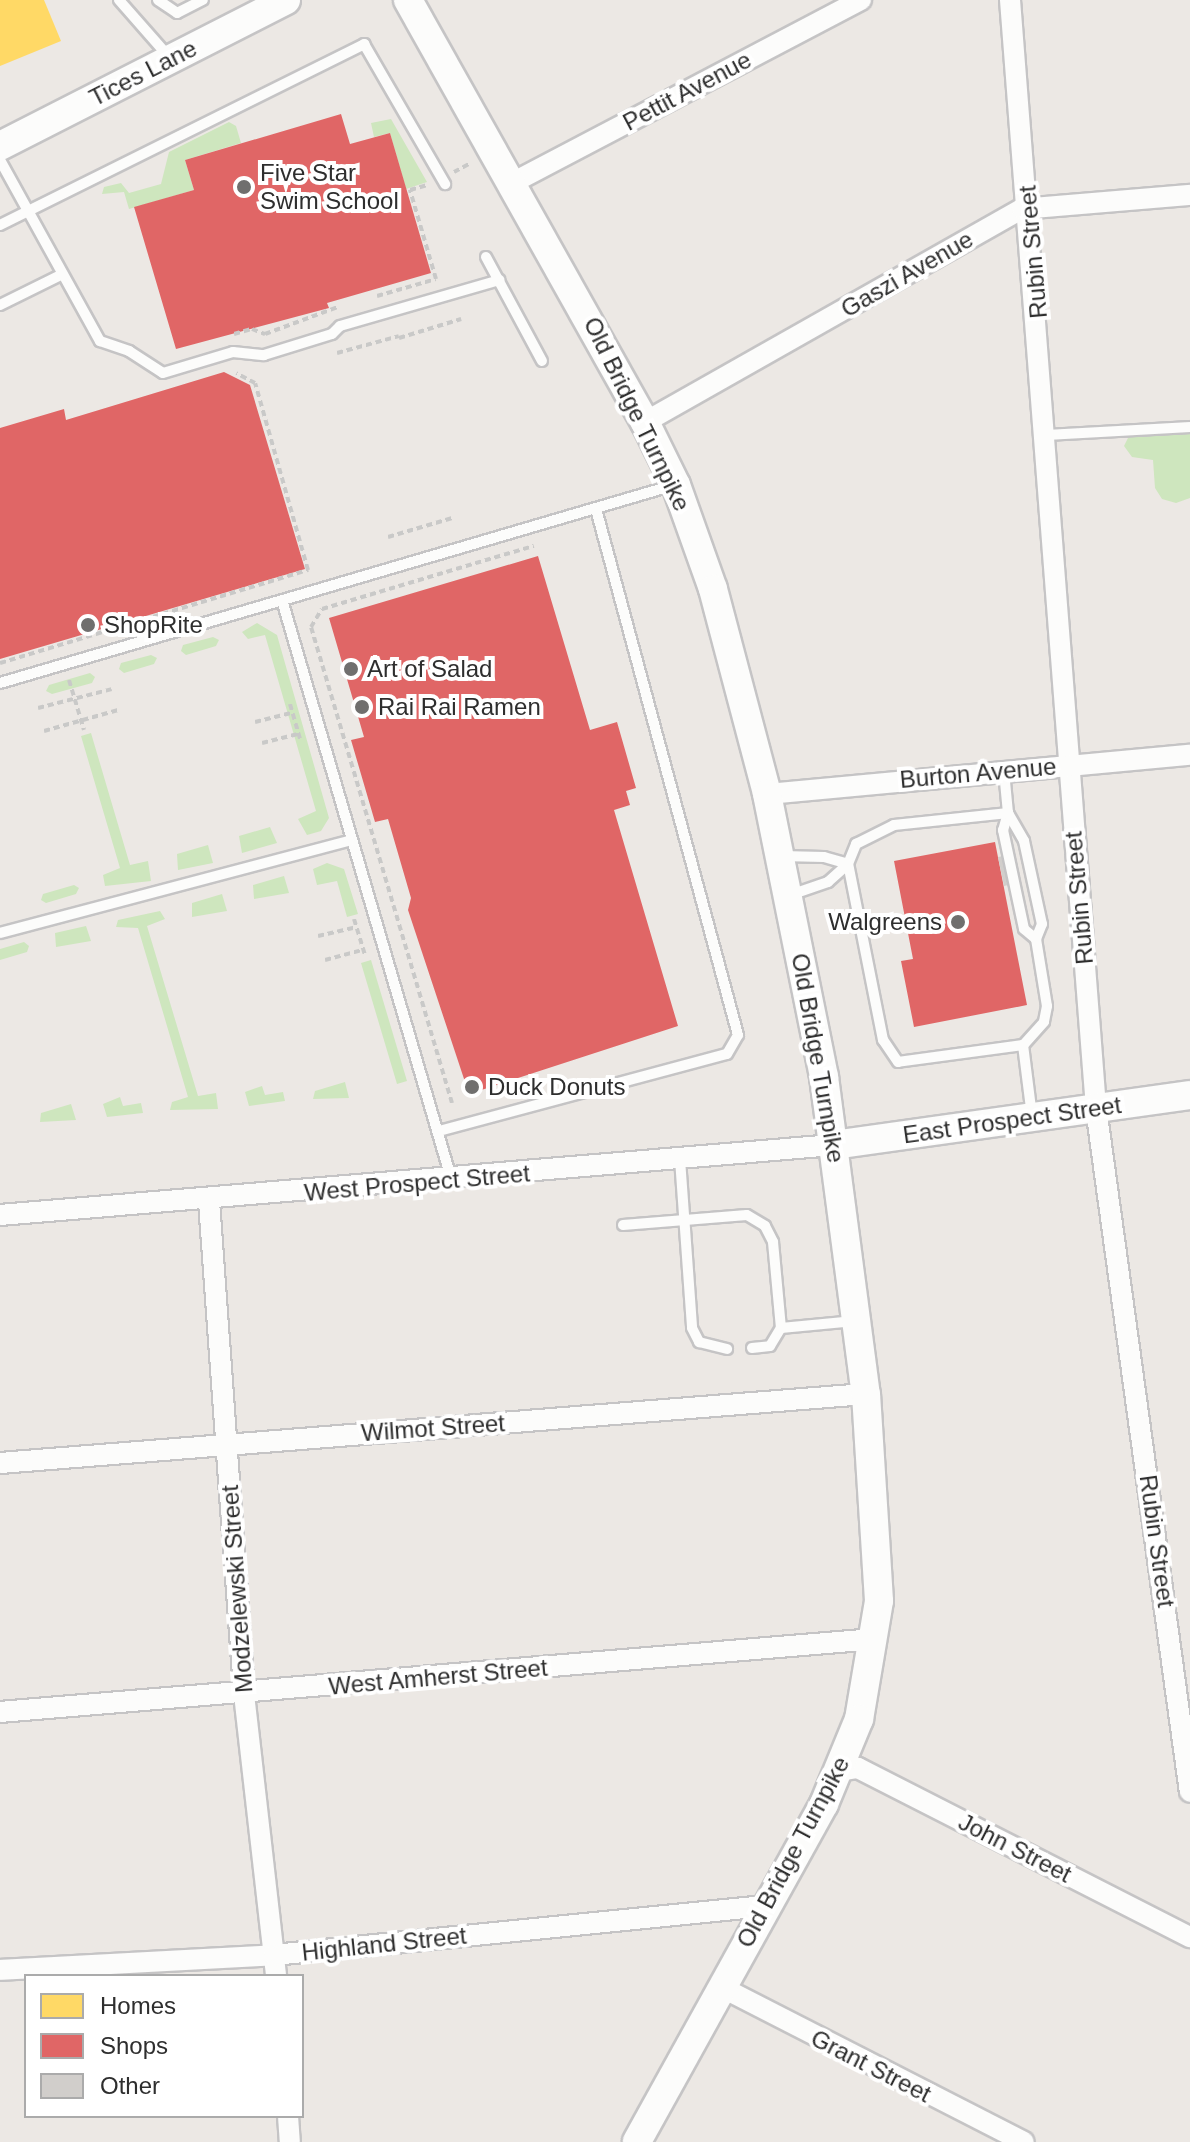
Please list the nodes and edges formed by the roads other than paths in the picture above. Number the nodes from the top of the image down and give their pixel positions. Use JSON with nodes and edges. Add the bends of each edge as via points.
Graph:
{"nodes":[{"id":1,"x":119,"y":0,"type":"edge"},
{"id":2,"x":158,"y":0,"type":"edge"},
{"id":3,"x":203,"y":0,"type":"edge"},
{"id":4,"x":286,"y":0,"type":"edge"},
{"id":5,"x":408,"y":0,"type":"edge"},
{"id":6,"x":861,"y":0,"type":"edge"},
{"id":7,"x":1010,"y":0,"type":"edge"},
{"id":8,"x":170,"y":59,"type":"junction"},
{"id":9,"x":0,"y":146,"type":"edge"},
{"id":10,"x":0,"y":160,"type":"edge"},
{"id":11,"x":514,"y":182,"type":"junction"},
{"id":12,"x":445,"y":184,"type":"dead end"},
{"id":13,"x":1190,"y":195,"type":"edge"},
{"id":14,"x":1029,"y":209,"type":"junction"},
{"id":15,"x":27,"y":211,"type":"junction"},
{"id":16,"x":0,"y":225,"type":"edge"},
{"id":17,"x":486,"y":257,"type":"dead end"},
{"id":18,"x":59,"y":276,"type":"junction"},
{"id":19,"x":499,"y":280,"type":"junction"},
{"id":20,"x":0,"y":305,"type":"edge"},
{"id":21,"x":542,"y":361,"type":"dead end"},
{"id":22,"x":645,"y":422,"type":"junction"},
{"id":23,"x":1190,"y":427,"type":"edge"},
{"id":24,"x":1047,"y":435,"type":"junction"},
{"id":25,"x":676,"y":485,"type":"junction"},
{"id":26,"x":596,"y":509,"type":"junction"},
{"id":27,"x":282,"y":600,"type":"junction"},
{"id":28,"x":0,"y":683,"type":"edge"},
{"id":29,"x":1190,"y":755,"type":"edge"},
{"id":30,"x":1068,"y":765,"type":"junction"},
{"id":31,"x":1004,"y":771,"type":"junction"},
{"id":32,"x":767,"y":794,"type":"junction"},
{"id":33,"x":1008,"y":813,"type":"junction"},
{"id":34,"x":349,"y":841,"type":"junction"},
{"id":35,"x":780,"y":856,"type":"junction"},
{"id":36,"x":848,"y":864,"type":"junction"},
{"id":37,"x":788,"y":896,"type":"junction"},
{"id":38,"x":0,"y":933,"type":"edge"},
{"id":39,"x":1036,"y":939,"type":"junction"},
{"id":40,"x":1023,"y":1045,"type":"junction"},
{"id":41,"x":1190,"y":1095,"type":"edge"},
{"id":42,"x":1096,"y":1108,"type":"junction"},
{"id":43,"x":1032,"y":1118,"type":"junction"},
{"id":44,"x":439,"y":1131,"type":"junction"},
{"id":45,"x":834,"y":1145,"type":"junction"},
{"id":46,"x":680,"y":1159,"type":"junction"},
{"id":47,"x":452,"y":1180,"type":"junction"},
{"id":48,"x":209,"y":1201,"type":"junction"},
{"id":49,"x":0,"y":1215,"type":"edge"},
{"id":50,"x":684,"y":1220,"type":"junction"},
{"id":51,"x":623,"y":1225,"type":"dead end"},
{"id":52,"x":857,"y":1321,"type":"junction"},
{"id":53,"x":781,"y":1328,"type":"junction"},
{"id":54,"x":752,"y":1348,"type":"dead end"},
{"id":55,"x":727,"y":1349,"type":"dead end"},
{"id":56,"x":866,"y":1394,"type":"junction"},
{"id":57,"x":226,"y":1444,"type":"junction"},
{"id":58,"x":0,"y":1463,"type":"edge"},
{"id":59,"x":1180,"y":1626,"type":"edge"},
{"id":60,"x":875,"y":1639,"type":"junction"},
{"id":61,"x":244,"y":1694,"type":"junction"},
{"id":62,"x":0,"y":1712,"type":"edge"},
{"id":63,"x":838,"y":1771,"type":"junction"},
{"id":64,"x":1190,"y":1792,"type":"edge"},
{"id":65,"x":767,"y":1906,"type":"junction"},
{"id":66,"x":1190,"y":1937,"type":"edge"},
{"id":67,"x":274,"y":1955,"type":"junction"},
{"id":68,"x":0,"y":1970,"type":"edge"},
{"id":69,"x":276,"y":1974,"type":"edge"},
{"id":70,"x":721,"y":1987,"type":"junction"},
{"id":71,"x":288,"y":2118,"type":"edge"},
{"id":72,"x":290,"y":2142,"type":"edge"},
{"id":73,"x":637,"y":2142,"type":"edge"},
{"id":74,"x":1024,"y":2142,"type":"edge"}],
"edges":[{"from":1,"to":8,"type":"lane"},
{"from":2,"to":3,"type":"lane","via":[[177,13]]},
{"from":4,"to":8,"type":"street","name":"Tices Lane"},
{"from":5,"to":11,"type":"street","name":"Old Bridge Turnpike"},
{"from":6,"to":11,"type":"street","name":"Pettit Avenue"},
{"from":7,"to":14,"type":"street","name":"Rubin Street"},
{"from":8,"to":9,"type":"street","name":"Tices Lane"},
{"from":10,"to":15,"type":"lane"},
{"from":11,"to":22,"type":"street","name":"Old Bridge Turnpike"},
{"from":12,"to":15,"type":"lane","via":[[364,44]]},
{"from":13,"to":14,"type":"street","name":"Gaszi Avenue"},
{"from":14,"to":22,"type":"street","name":"Gaszi Avenue"},
{"from":14,"to":24,"type":"street","name":"Rubin Street"},
{"from":15,"to":16,"type":"lane"},
{"from":15,"to":18,"type":"lane"},
{"from":17,"to":19,"type":"lane"},
{"from":18,"to":19,"type":"lane","via":[[100,341],[129,351],[163,373],[233,352],[264,355],[332,334],[340,326]]},
{"from":18,"to":20,"type":"lane"},
{"from":19,"to":21,"type":"lane"},
{"from":22,"to":25,"type":"street","name":"Old Bridge Turnpike"},
{"from":23,"to":24,"type":"lane"},
{"from":24,"to":30,"type":"street","name":"Rubin Street"},
{"from":25,"to":26,"type":"lane"},
{"from":25,"to":32,"type":"street","name":"Old Bridge Turnpike","via":[[713,589]]},
{"from":26,"to":27,"type":"lane"},
{"from":26,"to":44,"type":"lane","via":[[738,1035],[727,1054]]},
{"from":27,"to":28,"type":"lane"},
{"from":27,"to":34,"type":"lane"},
{"from":29,"to":30,"type":"street","name":"Burton Avenue"},
{"from":30,"to":31,"type":"street","name":"Burton Avenue"},
{"from":30,"to":42,"type":"street","name":"Rubin Street"},
{"from":31,"to":32,"type":"street","name":"Burton Avenue"},
{"from":31,"to":33,"type":"lane"},
{"from":32,"to":35,"type":"street","name":"Old Bridge Turnpike"},
{"from":33,"to":36,"type":"lane","via":[[894,825],[856,844]]},
{"from":33,"to":39,"type":"lane","via":[[1024,841],[1042,924]]},
{"from":33,"to":39,"type":"lane","via":[[1003,830],[1024,929]]},
{"from":34,"to":38,"type":"lane"},
{"from":34,"to":44,"type":"lane"},
{"from":35,"to":36,"type":"lane","via":[[824,857]]},
{"from":35,"to":37,"type":"street","name":"Old Bridge Turnpike"},
{"from":36,"to":37,"type":"lane","via":[[828,882]]},
{"from":36,"to":40,"type":"lane","via":[[888,1054],[898,1062],[915,1061]]},
{"from":37,"to":45,"type":"street","name":"Old Bridge Turnpike"},
{"from":39,"to":40,"type":"lane","via":[[1047,1006],[1044,1022]]},
{"from":40,"to":43,"type":"lane"},
{"from":41,"to":42,"type":"street","name":"East Prospect Street"},
{"from":42,"to":43,"type":"street","name":"East Prospect Street"},
{"from":42,"to":59,"type":"street","name":"Rubin Street"},
{"from":43,"to":45,"type":"street","name":"East Prospect Street"},
{"from":44,"to":47,"type":"lane"},
{"from":45,"to":46,"type":"street","name":"West Prospect Street"},
{"from":45,"to":52,"type":"street","name":"Old Bridge Turnpike"},
{"from":46,"to":47,"type":"street","name":"West Prospect Street"},
{"from":46,"to":50,"type":"lane"},
{"from":47,"to":48,"type":"street","name":"West Prospect Street"},
{"from":48,"to":49,"type":"street","name":"West Prospect Street"},
{"from":48,"to":57,"type":"street","name":"Modzelewski Street"},
{"from":50,"to":51,"type":"lane"},
{"from":50,"to":53,"type":"lane","via":[[747,1215],[765,1226],[773,1242]]},
{"from":50,"to":55,"type":"lane","via":[[692,1328],[699,1342]]},
{"from":52,"to":53,"type":"lane"},
{"from":52,"to":56,"type":"street","name":"Old Bridge Turnpike"},
{"from":53,"to":54,"type":"lane","via":[[770,1346]]},
{"from":56,"to":57,"type":"street","name":"Wilmot Street"},
{"from":56,"to":60,"type":"street","name":"Old Bridge Turnpike","via":[[879,1601]]},
{"from":57,"to":58,"type":"street","name":"Wilmot Street"},
{"from":57,"to":61,"type":"street","name":"Modzelewski Street"},
{"from":59,"to":64,"type":"street","name":"Rubin Street"},
{"from":60,"to":61,"type":"street","name":"West Amherst Street"},
{"from":60,"to":63,"type":"street","name":"Old Bridge Turnpike","via":[[859,1719]]},
{"from":61,"to":62,"type":"street","name":"West Amherst Street"},
{"from":61,"to":67,"type":"street","name":"Modzelewski Street"},
{"from":63,"to":65,"type":"street","name":"Old Bridge Turnpike"},
{"from":63,"to":66,"type":"street","name":"John Street","via":[[858,1768]]},
{"from":65,"to":67,"type":"street","name":"Highland Street"},
{"from":65,"to":70,"type":"street","name":"Old Bridge Turnpike"},
{"from":67,"to":68,"type":"street","name":"Highland Street"},
{"from":67,"to":69,"type":"street","name":"Modzelewski Street"},
{"from":70,"to":73,"type":"street","name":"Old Bridge Turnpike"},
{"from":70,"to":74,"type":"street","name":"Grant Street"},
{"from":71,"to":72,"type":"street"}]}
